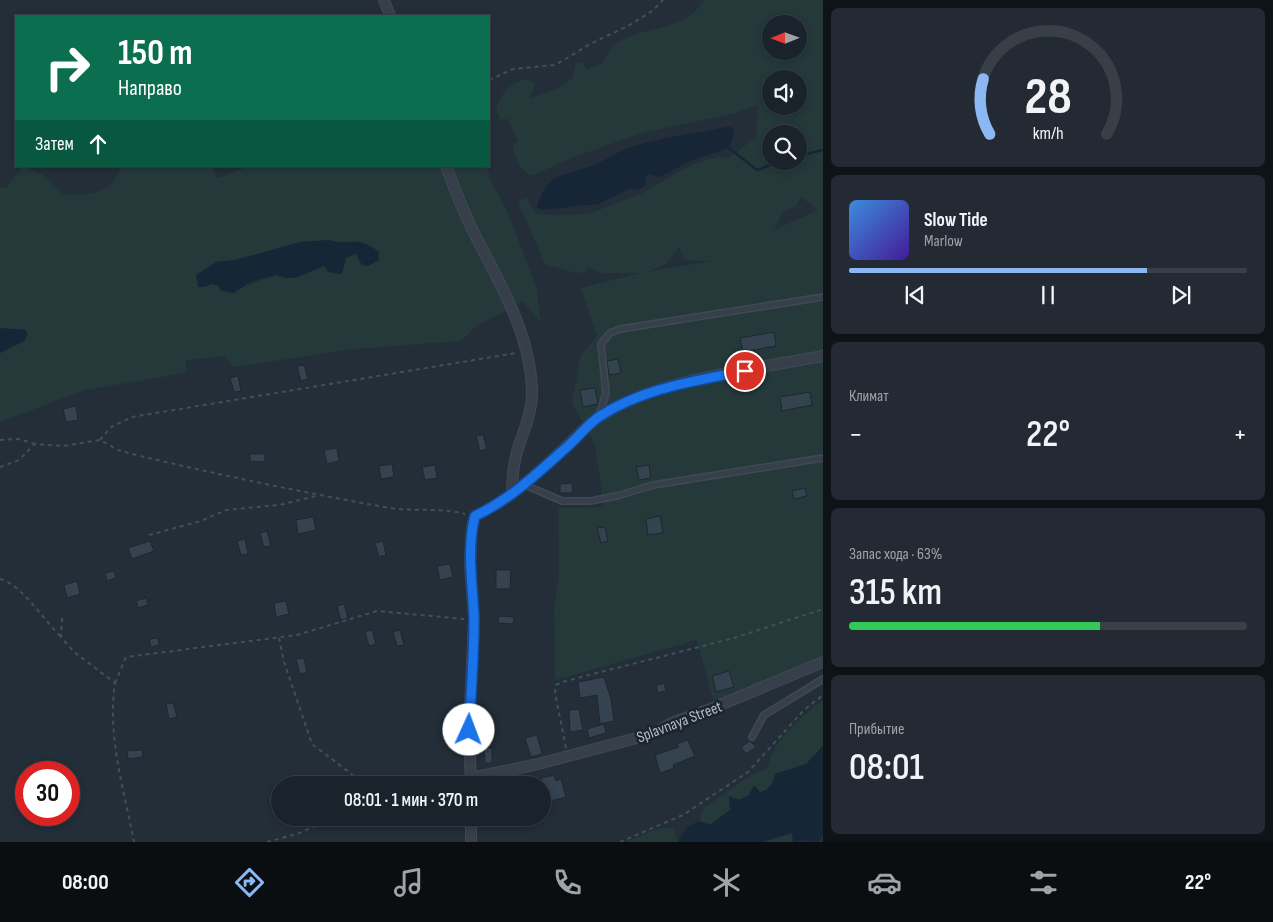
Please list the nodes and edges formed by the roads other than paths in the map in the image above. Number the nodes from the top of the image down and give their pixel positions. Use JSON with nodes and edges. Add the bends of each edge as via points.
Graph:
{"nodes":[{"id":1,"x":384,"y":0,"type":"edge"},
{"id":2,"x":390,"y":15,"type":"edge"},
{"id":3,"x":446,"y":167,"type":"edge"},
{"id":4,"x":823,"y":297,"type":"edge"},
{"id":5,"x":823,"y":356,"type":"edge"},
{"id":6,"x":599,"y":417,"type":"junction"},
{"id":7,"x":823,"y":458,"type":"edge"},
{"id":8,"x":525,"y":484,"type":"junction"},
{"id":9,"x":512,"y":494,"type":"junction"},
{"id":10,"x":823,"y":662,"type":"edge"},
{"id":11,"x":823,"y":679,"type":"edge"},
{"id":12,"x":752,"y":737,"type":"dead end"},
{"id":13,"x":472,"y":776,"type":"edge"},
{"id":14,"x":491,"y":776,"type":"edge"},
{"id":15,"x":471,"y":826,"type":"edge"},
{"id":16,"x":471,"y":842,"type":"edge"}],
"edges":[{"from":1,"to":2,"type":"street"},
{"from":3,"to":9,"type":"street","via":[[463,210],[512,306],[531,369],[532,407],[516,452]]},
{"from":4,"to":6,"type":"lane","via":[[680,317],[620,328],[610,333],[601,344],[606,393]]},
{"from":5,"to":6,"type":"street","via":[[682,384],[637,397]]},
{"from":6,"to":8,"type":"street"},
{"from":7,"to":8,"type":"lane","via":[[653,485],[590,501],[562,501]]},
{"from":8,"to":9,"type":"street"},
{"from":9,"to":13,"type":"street","via":[[475,516],[472,527],[470,565],[474,620],[469,730]]},
{"from":10,"to":14,"type":"street","name":"Splavnaya Street","via":[[652,734]]},
{"from":11,"to":12,"type":"lane","via":[[764,715]]},
{"from":15,"to":16,"type":"street"}]}
